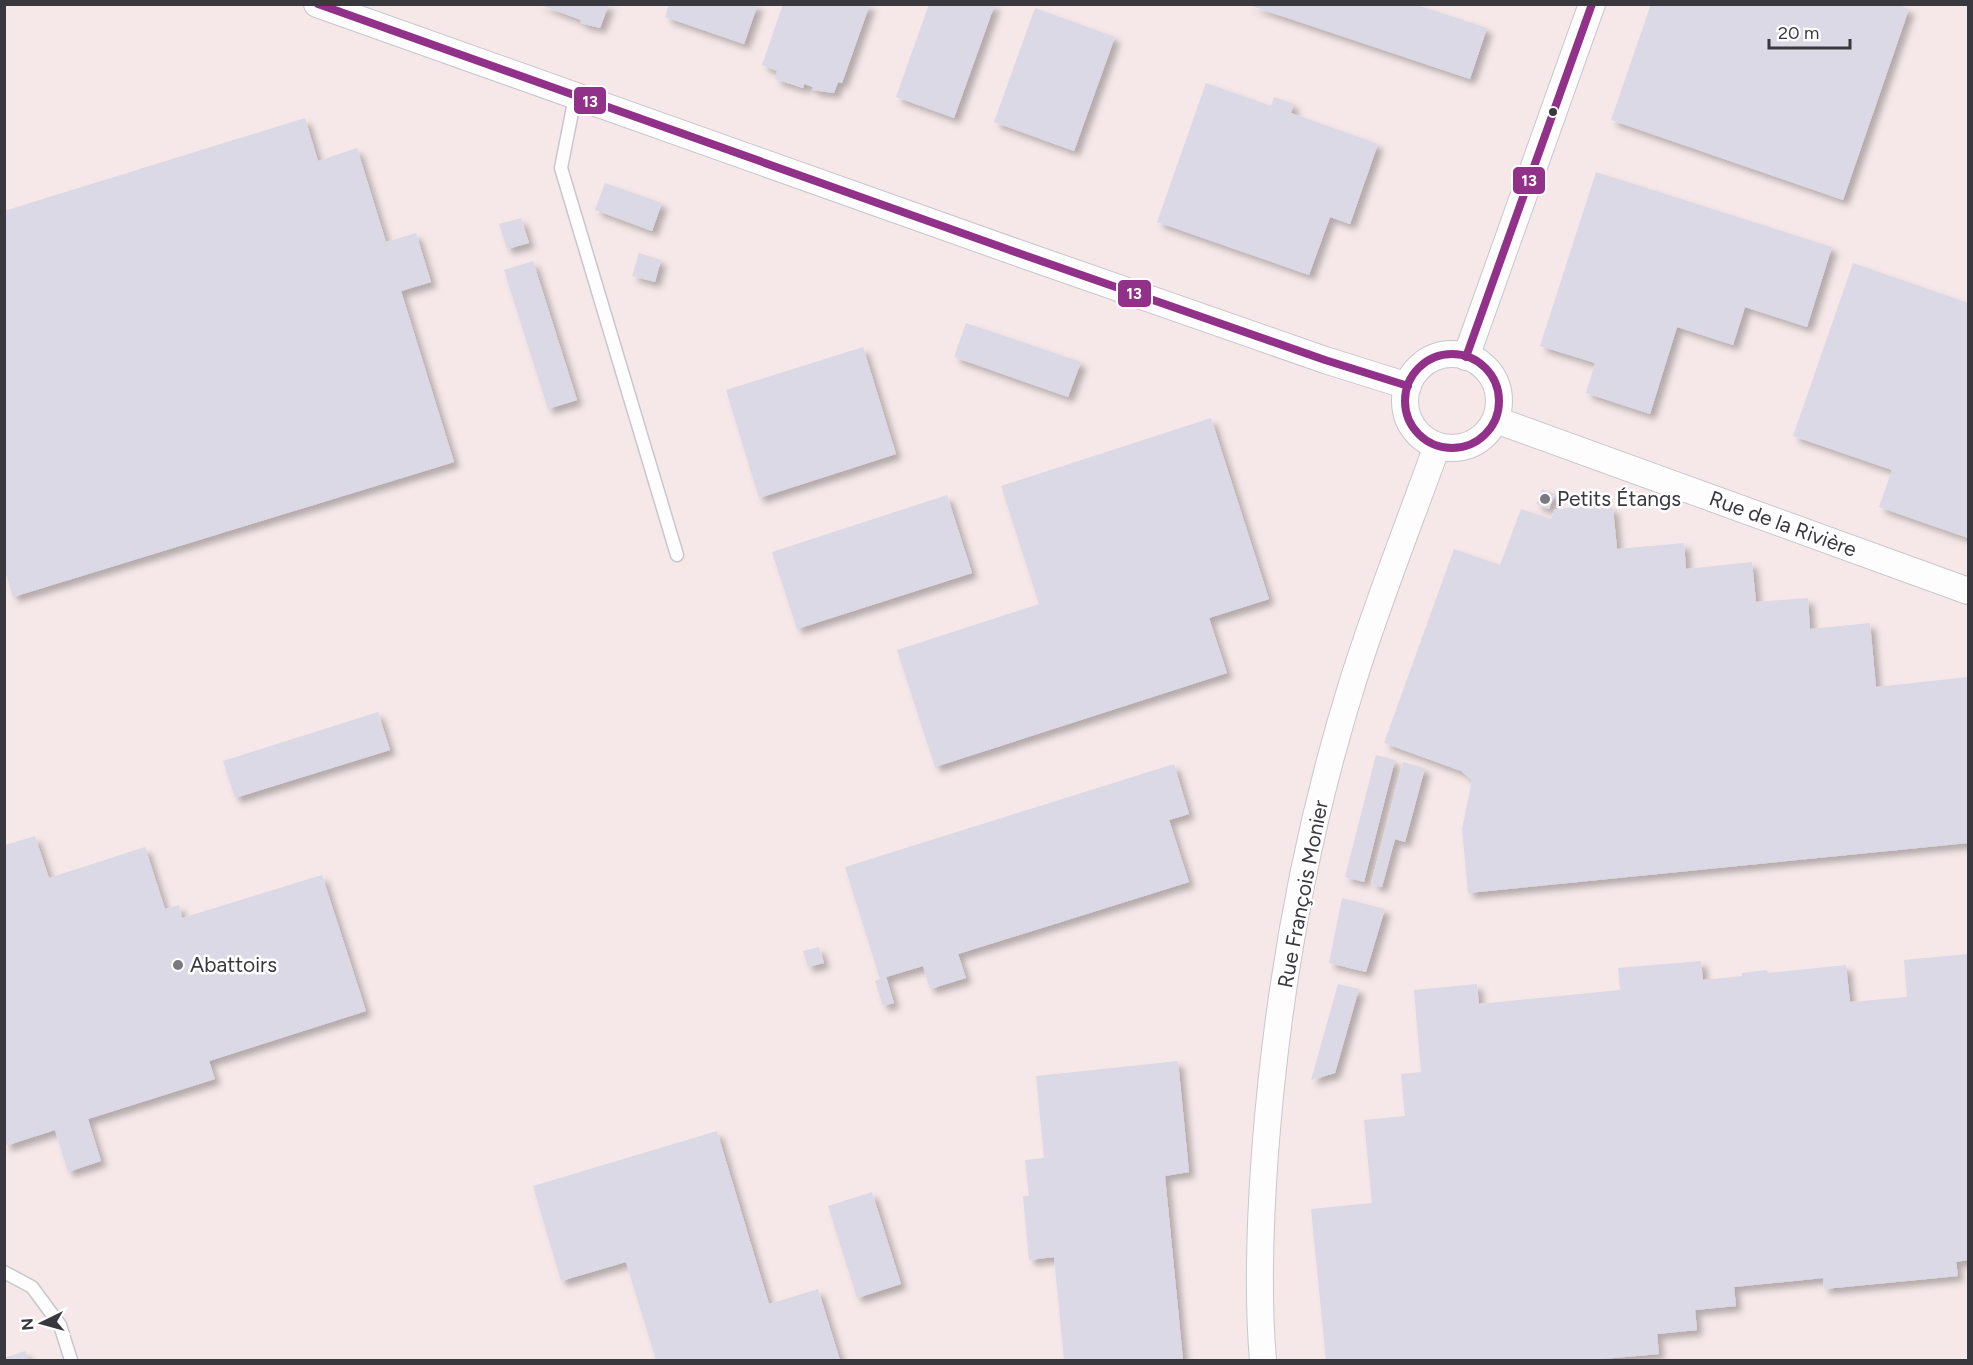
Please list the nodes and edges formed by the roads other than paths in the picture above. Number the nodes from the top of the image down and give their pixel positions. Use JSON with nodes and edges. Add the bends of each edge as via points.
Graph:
{"nodes":[{"id":1,"x":316,"y":4,"type":"edge"},
{"id":2,"x":1592,"y":4,"type":"edge"},
{"id":3,"x":575,"y":97,"type":"junction"},
{"id":4,"x":1466,"y":357,"type":"junction"},
{"id":5,"x":1408,"y":386,"type":"junction"},
{"id":6,"x":1496,"y":420,"type":"junction"},
{"id":7,"x":1437,"y":446,"type":"junction"},
{"id":8,"x":677,"y":555,"type":"dead end"},
{"id":9,"x":1968,"y":591,"type":"edge"},
{"id":10,"x":4,"y":1272,"type":"edge"},
{"id":11,"x":71,"y":1360,"type":"edge"},
{"id":12,"x":1263,"y":1360,"type":"edge"}],
"edges":[{"from":1,"to":3,"type":"street"},
{"from":2,"to":4,"type":"street"},
{"from":3,"to":5,"type":"street"},
{"from":3,"to":8,"type":"lane","via":[[561,168]]},
{"from":4,"to":5,"type":"street","via":[[1441,355],[1415,372]]},
{"from":4,"to":6,"type":"street","via":[[1484,366],[1494,379],[1499,393]]},
{"from":5,"to":7,"type":"street","via":[[1407,417],[1426,441]]},
{"from":6,"to":7,"type":"street","via":[[1485,436],[1471,445]]},
{"from":6,"to":9,"type":"street","name":"Rue de la Rivière"},
{"from":7,"to":12,"type":"street","name":"Rue François Monier","via":[[1353,682],[1308,853],[1270,1089],[1261,1212]]},
{"from":10,"to":11,"type":"lane","via":[[32,1287],[60,1325]]}]}
